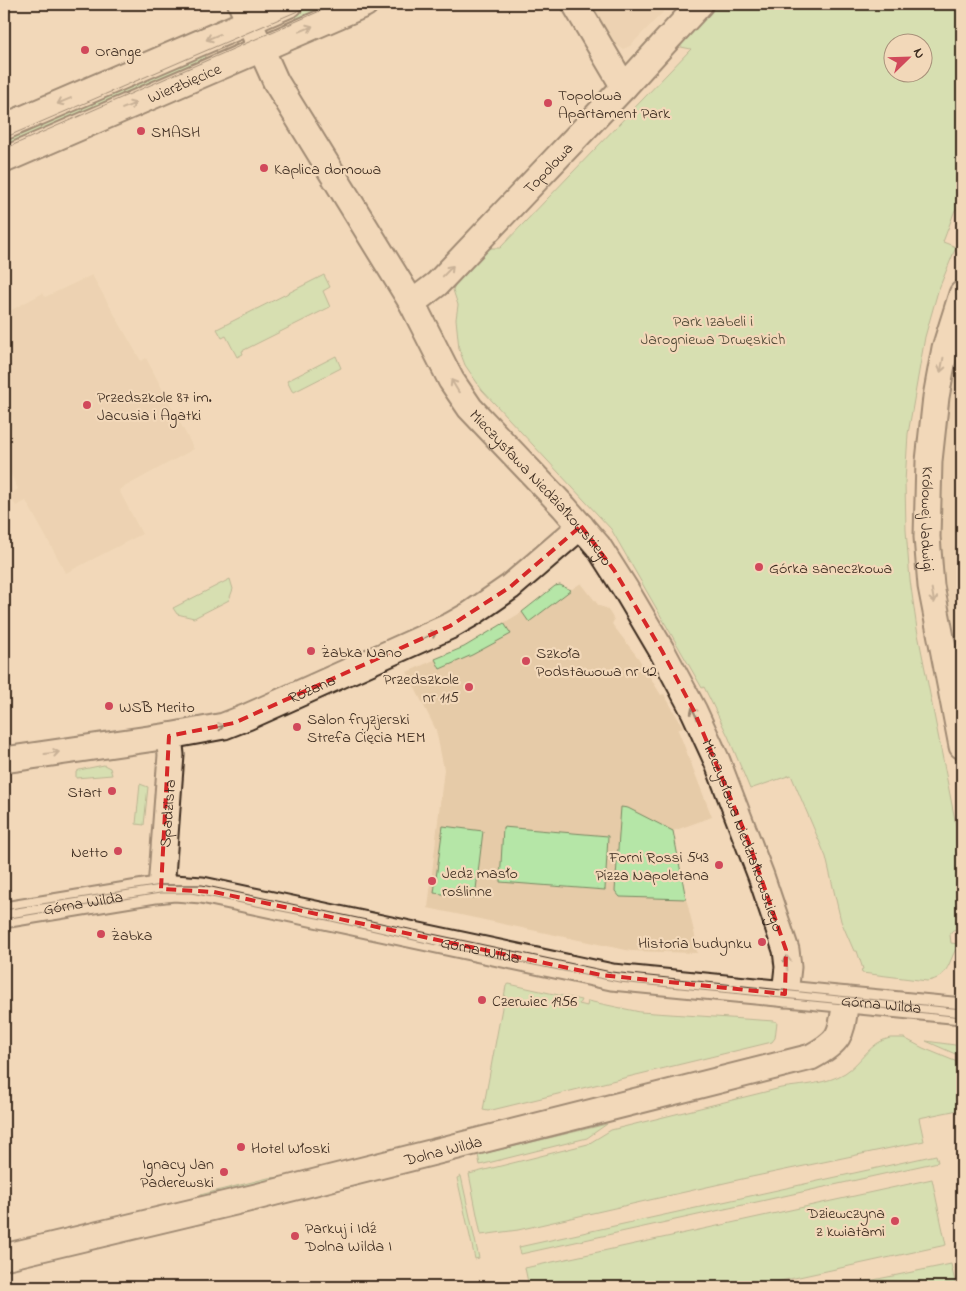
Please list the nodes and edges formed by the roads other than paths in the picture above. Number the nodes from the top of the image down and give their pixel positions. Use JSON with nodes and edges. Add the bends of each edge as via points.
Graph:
{"nodes":[{"id":1,"x":290,"y":4,"type":"edge"},
{"id":2,"x":365,"y":4,"type":"edge"},
{"id":3,"x":575,"y":4,"type":"edge"},
{"id":4,"x":700,"y":4,"type":"edge"},
{"id":5,"x":245,"y":12,"type":"edge"},
{"id":6,"x":262,"y":48,"type":"junction"},
{"id":7,"x":624,"y":88,"type":"junction"},
{"id":8,"x":4,"y":127,"type":"edge"},
{"id":9,"x":4,"y":160,"type":"edge"},
{"id":10,"x":961,"y":299,"type":"edge"},
{"id":11,"x":412,"y":303,"type":"junction"},
{"id":12,"x":581,"y":526,"type":"junction"},
{"id":13,"x":169,"y":736,"type":"junction"},
{"id":14,"x":962,"y":746,"type":"edge"},
{"id":15,"x":4,"y":760,"type":"edge"},
{"id":16,"x":161,"y":889,"type":"junction"},
{"id":17,"x":4,"y":915,"type":"edge"},
{"id":18,"x":785,"y":994,"type":"junction"},
{"id":19,"x":846,"y":1000,"type":"junction"},
{"id":20,"x":962,"y":1011,"type":"edge"},
{"id":21,"x":4,"y":1258,"type":"edge"}],
"edges":[{"from":1,"to":5,"type":"street","name":"Wierzbięcice"},
{"from":6,"to":2,"type":"street","name":"Wierzbięcice","one_way":true},
{"from":3,"to":7,"type":"street"},
{"from":4,"to":7,"type":"street","name":"Topolowa"},
{"from":5,"to":6,"type":"street","name":"Mieczysława Niedziałkowskiego"},
{"from":5,"to":8,"type":"street","name":"Wierzbięcice","one_way":true},
{"from":9,"to":6,"type":"street","name":"Wierzbięcice","one_way":true},
{"from":6,"to":11,"type":"street","name":"Mieczysława Niedziałkowskiego","via":[[276,82]]},
{"from":11,"to":7,"type":"street","name":"Topolowa","one_way":true,"via":[[436,284]]},
{"from":10,"to":14,"type":"street","name":"Królowej Jadwigi","one_way":true,"via":[[945,348],[934,413],[928,468],[928,537],[932,586]]},
{"from":12,"to":11,"type":"street","name":"Mieczysława Niedziałkowskiego","one_way":true,"via":[[470,408]]},
{"from":13,"to":12,"type":"street","name":"Różana","one_way":true,"via":[[234,723],[450,626],[510,587]]},
{"from":18,"to":12,"type":"street","name":"Mieczysława Niedziałkowskiego","one_way":true,"via":[[786,950],[742,822],[717,762],[662,651],[614,570]]},
{"from":15,"to":13,"type":"street","name":"Różana","one_way":true},
{"from":13,"to":16,"type":"street","name":"Spadzista","via":[[171,755]]},
{"from":16,"to":17,"type":"street","name":"Górna Wilda"},
{"from":16,"to":18,"type":"street","name":"Górna Wilda","via":[[214,892],[606,976]]},
{"from":18,"to":19,"type":"street","name":"Górna Wilda"},
{"from":19,"to":20,"type":"street","name":"Górna Wilda"},
{"from":19,"to":21,"type":"street","name":"Dolna Wilda","via":[[839,1036],[828,1048],[811,1058]]}]}
